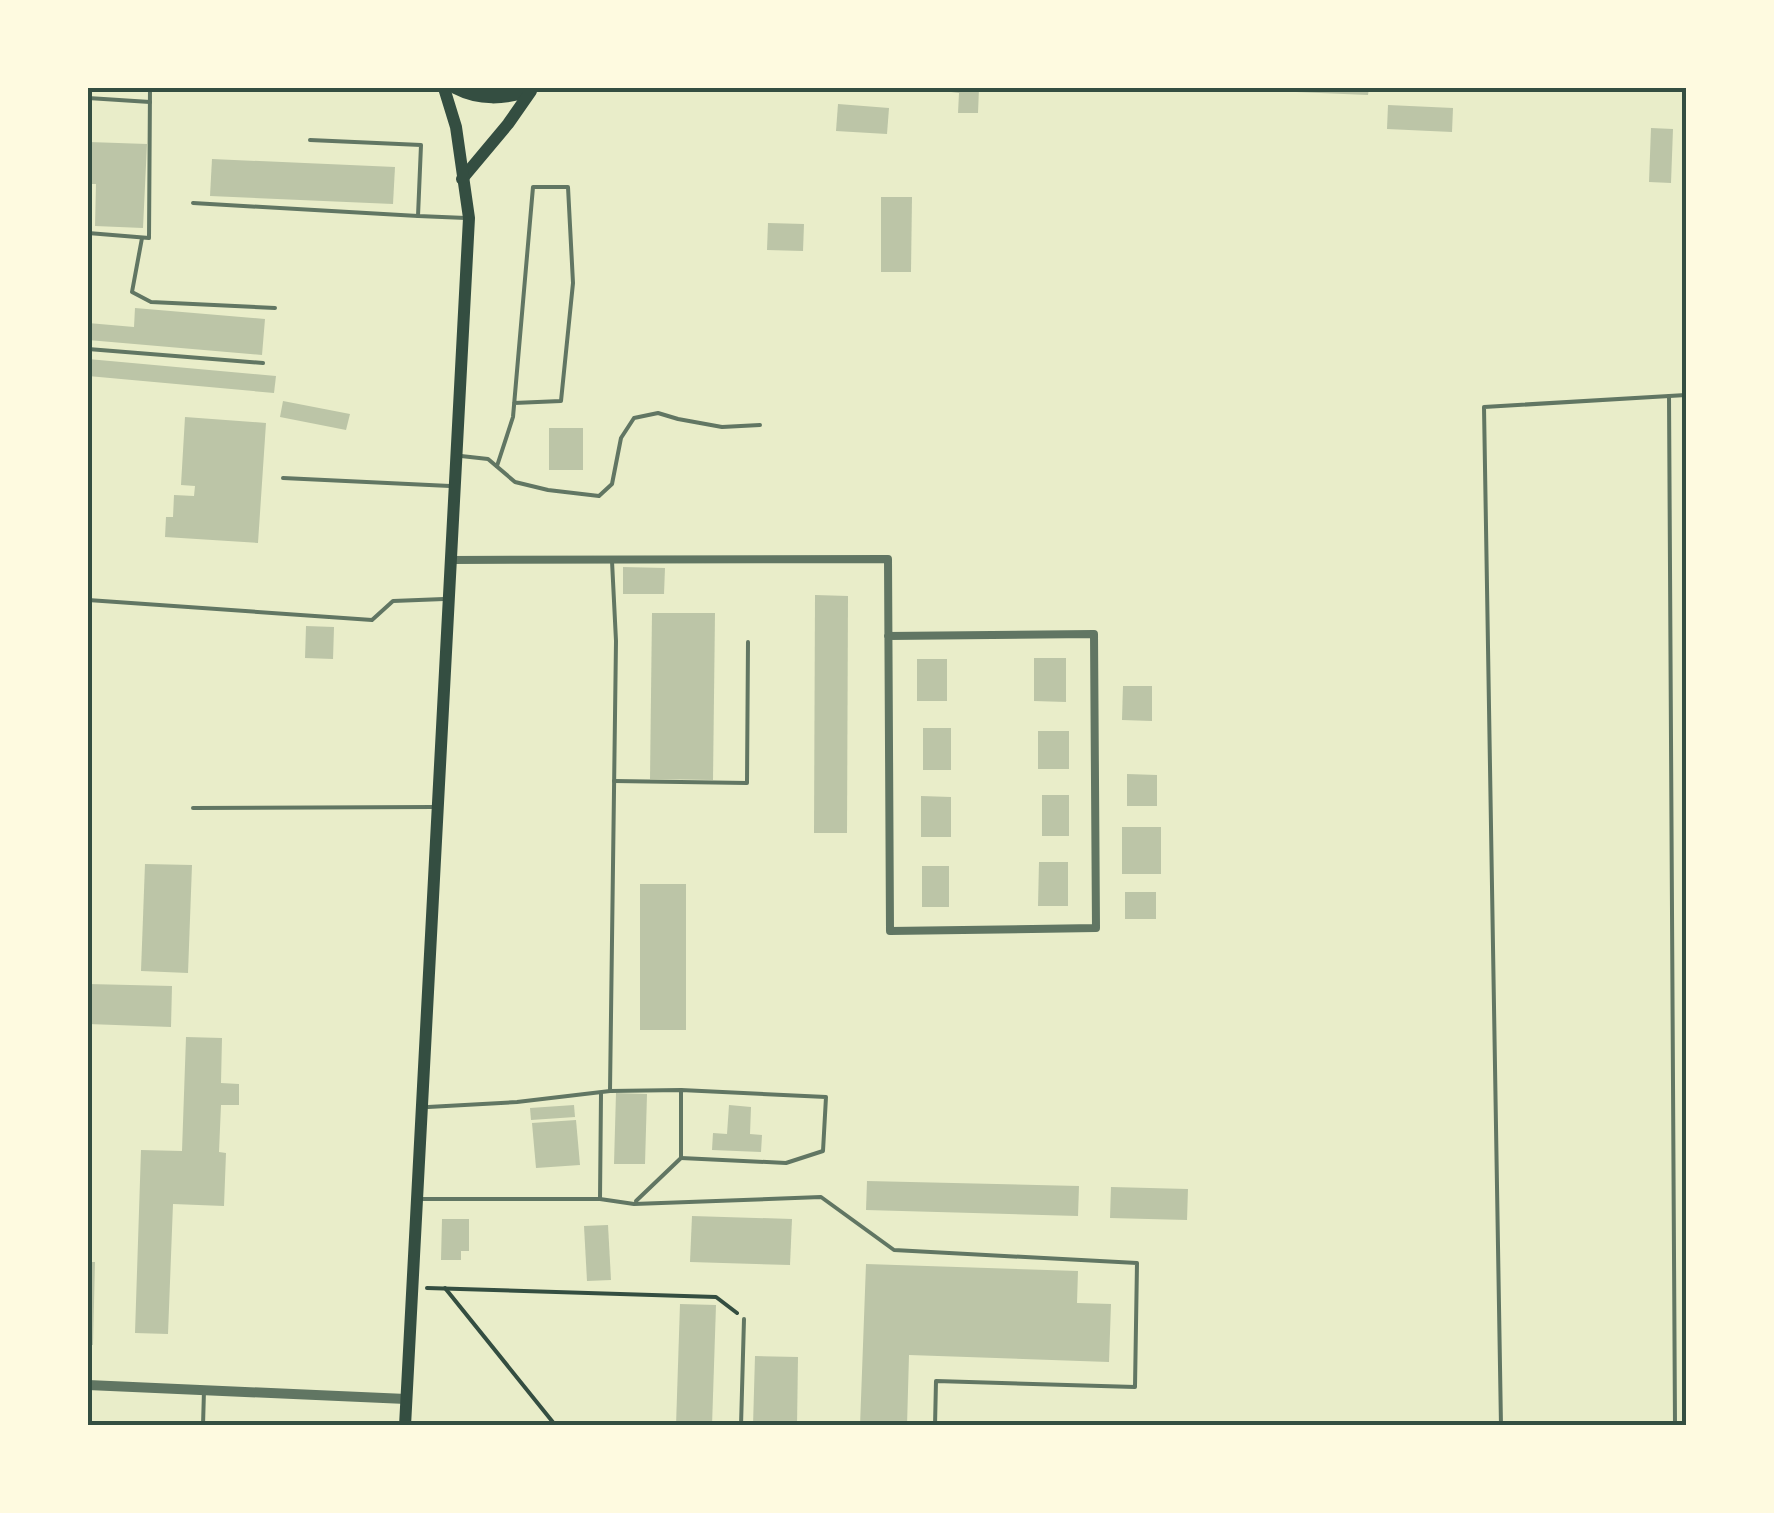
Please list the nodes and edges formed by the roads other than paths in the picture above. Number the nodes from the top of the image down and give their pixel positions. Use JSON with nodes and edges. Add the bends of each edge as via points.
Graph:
{"nodes":[{"id":1,"x":150,"y":88,"type":"edge"},
{"id":2,"x":444,"y":88,"type":"edge"},
{"id":3,"x":455,"y":88,"type":"edge"},
{"id":4,"x":534,"y":89,"type":"edge"},
{"id":5,"x":88,"y":98,"type":"edge"},
{"id":6,"x":150,"y":102,"type":"junction"},
{"id":7,"x":310,"y":140,"type":"dead end"},
{"id":8,"x":462,"y":178,"type":"junction"},
{"id":9,"x":193,"y":203,"type":"dead end"},
{"id":10,"x":418,"y":216,"type":"junction"},
{"id":11,"x":470,"y":218,"type":"junction"},
{"id":12,"x":88,"y":233,"type":"edge"},
{"id":13,"x":142,"y":237,"type":"junction"},
{"id":14,"x":275,"y":308,"type":"dead end"},
{"id":15,"x":88,"y":349,"type":"edge"},
{"id":16,"x":263,"y":363,"type":"dead end"},
{"id":17,"x":1686,"y":395,"type":"edge"},
{"id":18,"x":1668,"y":396,"type":"junction"},
{"id":19,"x":514,"y":403,"type":"junction"},
{"id":20,"x":760,"y":425,"type":"dead end"},
{"id":21,"x":457,"y":455,"type":"junction"},
{"id":22,"x":497,"y":466,"type":"junction"},
{"id":23,"x":283,"y":478,"type":"dead end"},
{"id":24,"x":455,"y":487,"type":"junction"},
{"id":25,"x":612,"y":559,"type":"junction"},
{"id":26,"x":451,"y":560,"type":"junction"},
{"id":27,"x":449,"y":599,"type":"junction"},
{"id":28,"x":88,"y":600,"type":"edge"},
{"id":29,"x":888,"y":636,"type":"junction"},
{"id":30,"x":748,"y":642,"type":"dead end"},
{"id":31,"x":614,"y":781,"type":"junction"},
{"id":32,"x":438,"y":807,"type":"junction"},
{"id":33,"x":192,"y":808,"type":"dead end"},
{"id":34,"x":681,"y":1090,"type":"junction"},
{"id":35,"x":610,"y":1091,"type":"junction"},
{"id":36,"x":601,"y":1092,"type":"junction"},
{"id":37,"x":423,"y":1107,"type":"junction"},
{"id":38,"x":681,"y":1158,"type":"junction"},
{"id":39,"x":417,"y":1199,"type":"junction"},
{"id":40,"x":600,"y":1199,"type":"junction"},
{"id":41,"x":634,"y":1204,"type":"junction"},
{"id":42,"x":744,"y":1318,"type":"road end"},
{"id":43,"x":88,"y":1385,"type":"edge"},
{"id":44,"x":204,"y":1390,"type":"junction"},
{"id":45,"x":406,"y":1399,"type":"junction"},
{"id":46,"x":203,"y":1426,"type":"edge"},
{"id":47,"x":404,"y":1426,"type":"edge"},
{"id":48,"x":741,"y":1426,"type":"edge"},
{"id":49,"x":935,"y":1426,"type":"edge"},
{"id":50,"x":1501,"y":1426,"type":"edge"},
{"id":51,"x":1675,"y":1426,"type":"edge"}],
"edges":[{"from":1,"to":6,"type":"lane"},
{"from":2,"to":8,"type":"main road"},
{"from":3,"to":4,"type":"main road","via":[[484,98]]},
{"from":4,"to":8,"type":"main road"},
{"from":5,"to":6,"type":"lane"},
{"from":6,"to":13,"type":"lane","via":[[149,238]]},
{"from":7,"to":10,"type":"lane","via":[[421,145]]},
{"from":8,"to":11,"type":"main road"},
{"from":9,"to":10,"type":"lane"},
{"from":10,"to":11,"type":"lane"},
{"from":11,"to":21,"type":"main road"},
{"from":12,"to":13,"type":"lane"},
{"from":13,"to":14,"type":"lane","via":[[132,292],[152,302]]},
{"from":15,"to":16,"type":"lane"},
{"from":17,"to":18,"type":"lane"},
{"from":18,"to":50,"type":"lane","via":[[1484,407]]},
{"from":18,"to":51,"type":"lane"},
{"from":19,"to":19,"type":"lane","via":[[534,187],[568,187],[573,283],[561,402]]},
{"from":19,"to":22,"type":"lane"},
{"from":20,"to":22,"type":"lane","via":[[722,427],[658,413],[634,418],[622,438],[612,484],[599,496],[515,482]]},
{"from":21,"to":22,"type":"lane","via":[[488,458]]},
{"from":21,"to":24,"type":"main road"},
{"from":23,"to":24,"type":"lane"},
{"from":24,"to":26,"type":"main road"},
{"from":25,"to":26,"type":"street"},
{"from":25,"to":29,"type":"street","via":[[888,558]]},
{"from":25,"to":31,"type":"lane"},
{"from":26,"to":27,"type":"main road"},
{"from":27,"to":28,"type":"lane","via":[[393,601],[372,620]]},
{"from":27,"to":32,"type":"main road"},
{"from":29,"to":29,"type":"street","via":[[1094,634],[1096,928],[890,931]]},
{"from":30,"to":31,"type":"lane","via":[[746,782]]},
{"from":31,"to":35,"type":"lane"},
{"from":32,"to":33,"type":"lane"},
{"from":32,"to":37,"type":"main road"},
{"from":34,"to":35,"type":"lane"},
{"from":34,"to":38,"type":"lane"},
{"from":34,"to":38,"type":"lane","via":[[826,1097],[823,1151],[786,1163]]},
{"from":35,"to":36,"type":"lane"},
{"from":36,"to":37,"type":"lane"},
{"from":36,"to":40,"type":"lane"},
{"from":37,"to":39,"type":"main road"},
{"from":38,"to":41,"type":"lane"},
{"from":39,"to":40,"type":"lane"},
{"from":39,"to":45,"type":"main road"},
{"from":40,"to":41,"type":"lane"},
{"from":41,"to":49,"type":"lane","via":[[821,1197],[894,1250],[1137,1263],[1136,1386],[936,1382]]},
{"from":42,"to":48,"type":"lane"},
{"from":43,"to":44,"type":"street"},
{"from":44,"to":45,"type":"street"},
{"from":44,"to":46,"type":"lane"},
{"from":45,"to":47,"type":"main road"}]}
